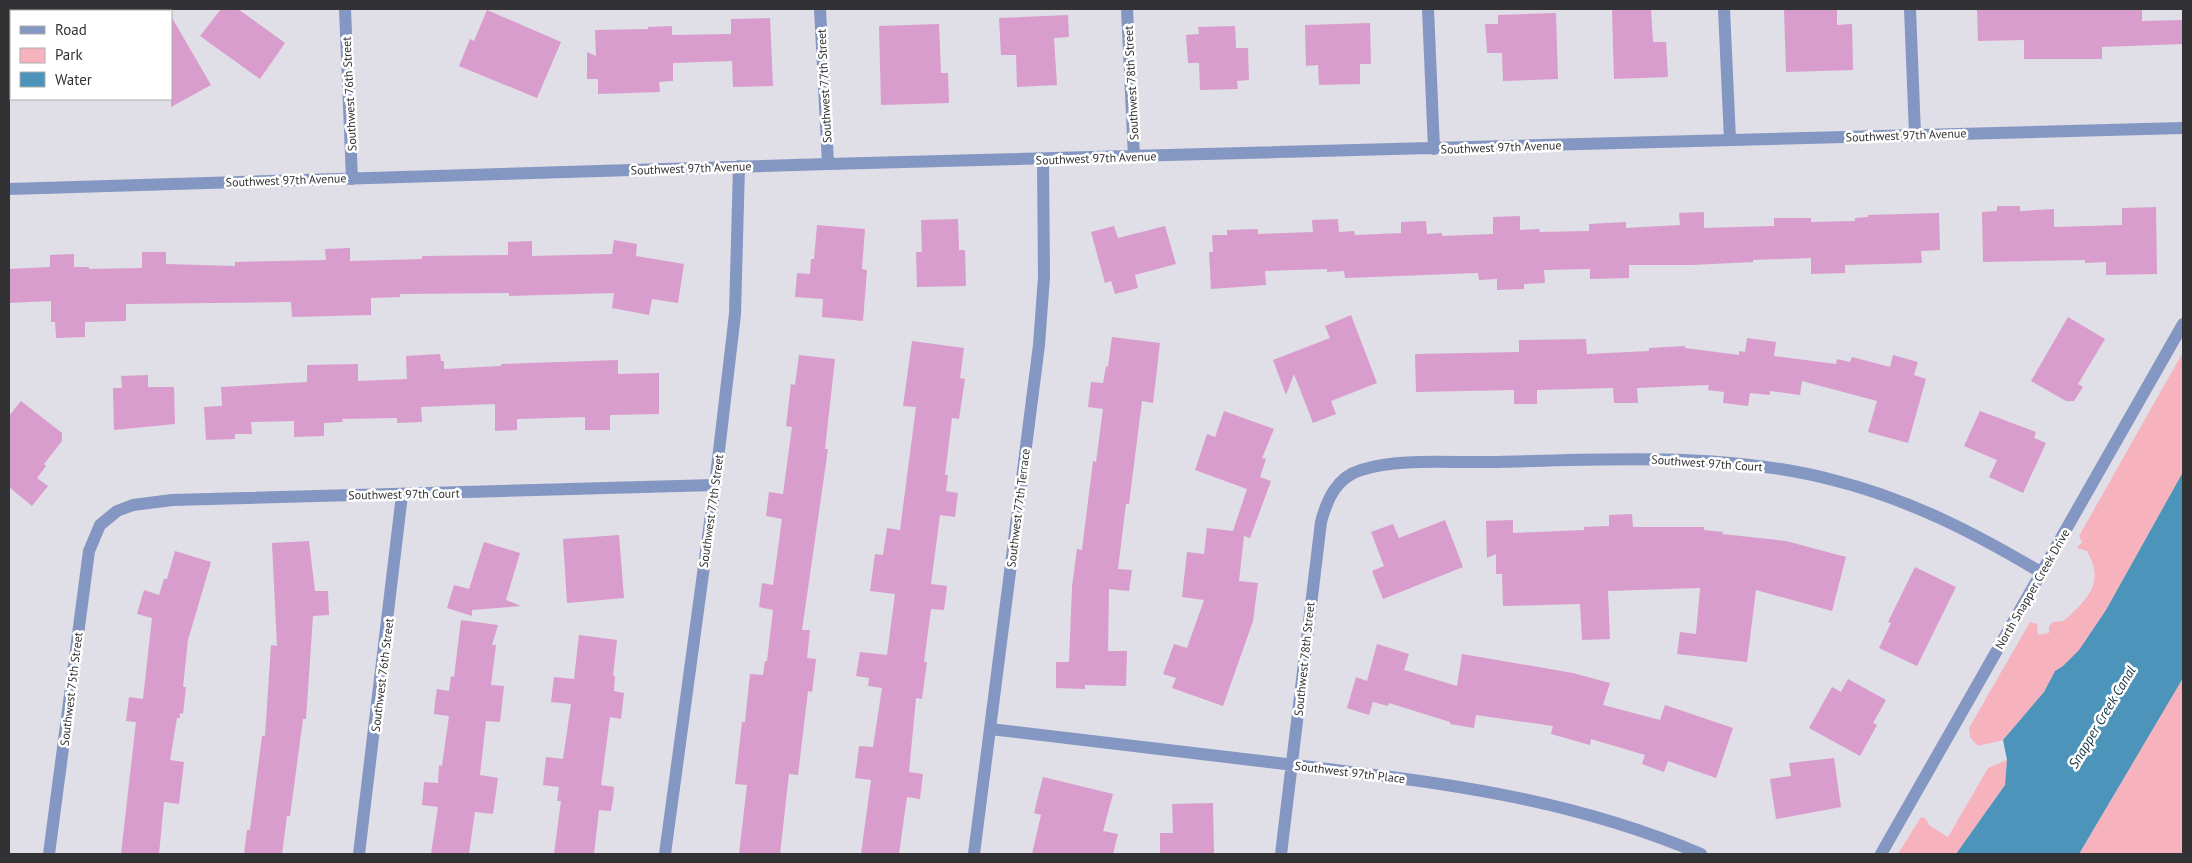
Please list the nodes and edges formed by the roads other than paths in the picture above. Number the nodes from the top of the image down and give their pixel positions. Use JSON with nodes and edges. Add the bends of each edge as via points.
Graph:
{"nodes":[{"id":1,"x":345,"y":9,"type":"edge"},
{"id":2,"x":820,"y":9,"type":"edge"},
{"id":3,"x":1127,"y":9,"type":"edge"},
{"id":4,"x":1428,"y":9,"type":"edge"},
{"id":5,"x":1724,"y":9,"type":"edge"},
{"id":6,"x":1910,"y":9,"type":"edge"},
{"id":7,"x":2183,"y":128,"type":"edge"},
{"id":8,"x":1914,"y":134,"type":"junction"},
{"id":9,"x":1730,"y":140,"type":"junction"},
{"id":10,"x":1434,"y":149,"type":"junction"},
{"id":11,"x":1134,"y":157,"type":"junction"},
{"id":12,"x":1043,"y":160,"type":"junction"},
{"id":13,"x":828,"y":164,"type":"junction"},
{"id":14,"x":738,"y":166,"type":"junction"},
{"id":15,"x":352,"y":178,"type":"junction"},
{"id":16,"x":9,"y":189,"type":"edge"},
{"id":17,"x":2183,"y":324,"type":"edge"},
{"id":18,"x":1352,"y":474,"type":"joint"},
{"id":19,"x":716,"y":485,"type":"junction"},
{"id":20,"x":402,"y":495,"type":"junction"},
{"id":21,"x":100,"y":525,"type":"joint"},
{"id":22,"x":2042,"y":573,"type":"junction"},
{"id":23,"x":990,"y":729,"type":"junction"},
{"id":24,"x":1292,"y":765,"type":"junction"},
{"id":25,"x":50,"y":854,"type":"edge"},
{"id":26,"x":360,"y":854,"type":"edge"},
{"id":27,"x":665,"y":854,"type":"edge"},
{"id":28,"x":974,"y":854,"type":"edge"},
{"id":29,"x":1280,"y":854,"type":"edge"},
{"id":30,"x":1701,"y":854,"type":"edge"},
{"id":31,"x":1881,"y":854,"type":"edge"}],
"edges":[{"from":1,"to":15,"type":"street","name":"Southwest 76th Street"},
{"from":2,"to":13,"type":"street","name":"Southwest 77th Street"},
{"from":3,"to":11,"type":"street","name":"Southwest 78th Street"},
{"from":4,"to":10,"type":"street"},
{"from":5,"to":9,"type":"street"},
{"from":6,"to":8,"type":"street"},
{"from":7,"to":8,"type":"street","name":"Southwest 97th Avenue"},
{"from":8,"to":9,"type":"street","name":"Southwest 97th Avenue"},
{"from":9,"to":10,"type":"street","name":"Southwest 97th Avenue"},
{"from":10,"to":11,"type":"street","name":"Southwest 97th Avenue"},
{"from":11,"to":12,"type":"street","name":"Southwest 97th Avenue"},
{"from":12,"to":13,"type":"street","name":"Southwest 97th Avenue"},
{"from":12,"to":23,"type":"street","name":"Southwest 77th Terrace","via":[[1044,277],[1039,345]]},
{"from":13,"to":14,"type":"street","name":"Southwest 97th Avenue"},
{"from":14,"to":15,"type":"street","name":"Southwest 97th Avenue"},
{"from":14,"to":19,"type":"street","name":"Southwest 77th Street","via":[[735,314]]},
{"from":15,"to":16,"type":"street","name":"Southwest 97th Avenue"},
{"from":17,"to":22,"type":"street","name":"North Snapper Creek Drive"},
{"from":18,"to":22,"type":"street","name":"Southwest 97th Court","via":[[1377,466],[1410,464],[1643,459],[1720,462],[1780,469],[1833,480],[1904,502],[1969,530]]},
{"from":18,"to":24,"type":"street","name":"Southwest 78th Street","via":[[1330,495],[1321,522]]},
{"from":19,"to":20,"type":"street","name":"Southwest 97th Court"},
{"from":19,"to":27,"type":"street","name":"Southwest 77th Street"},
{"from":20,"to":21,"type":"street","name":"Southwest 97th Court","via":[[172,500],[118,511]]},
{"from":20,"to":26,"type":"street","name":"Southwest 76th Street"},
{"from":21,"to":25,"type":"street","name":"Southwest 75th Street","via":[[93,538],[86,569]]},
{"from":22,"to":31,"type":"street","name":"North Snapper Creek Drive"},
{"from":23,"to":24,"type":"street","name":"Southwest 97th Place"},
{"from":23,"to":28,"type":"street","name":"Southwest 77th Terrace"},
{"from":24,"to":29,"type":"street","name":"Southwest 78th Street"},
{"from":24,"to":30,"type":"street","name":"Southwest 97th Place","via":[[1457,785],[1517,796],[1613,821]]}]}
